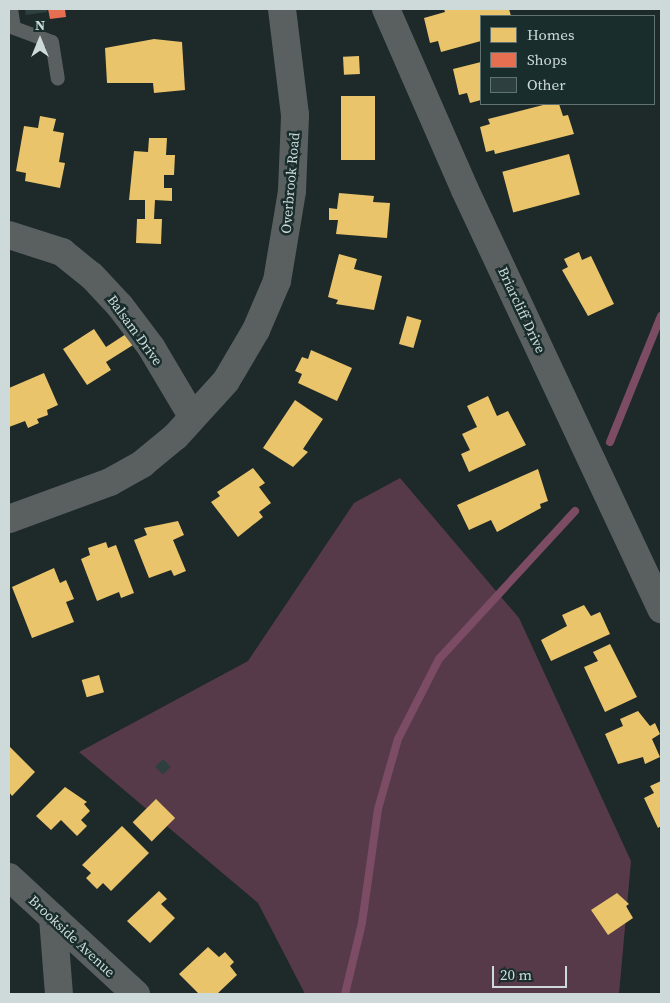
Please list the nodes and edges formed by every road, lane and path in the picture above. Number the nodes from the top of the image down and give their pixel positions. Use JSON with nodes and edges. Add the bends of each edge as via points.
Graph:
{"nodes":[{"id":1,"x":11,"y":9,"type":"edge"},
{"id":2,"x":282,"y":9,"type":"edge"},
{"id":3,"x":386,"y":9,"type":"edge"},
{"id":4,"x":58,"y":79,"type":"dead end"},
{"id":5,"x":9,"y":235,"type":"edge"},
{"id":6,"x":192,"y":416,"type":"junction"},
{"id":7,"x":9,"y":520,"type":"edge"},
{"id":8,"x":661,"y":609,"type":"edge"},
{"id":9,"x":9,"y":877,"type":"edge"},
{"id":10,"x":54,"y":918,"type":"junction"},
{"id":11,"x":59,"y":994,"type":"edge"},
{"id":12,"x":136,"y":994,"type":"edge"}],
"edges":[{"from":1,"to":4,"type":"lane","via":[[14,28],[52,42]]},
{"from":2,"to":6,"type":"street","name":"Overbrook Road","via":[[295,115],[292,191],[276,280],[256,330],[226,380]]},
{"from":3,"to":8,"type":"street","name":"Briarcliff Drive","via":[[465,190]]},
{"from":5,"to":6,"type":"street","name":"Balsam Drive","via":[[62,252],[92,276],[120,306],[150,347]]},
{"from":6,"to":7,"type":"street","name":"Overbrook Road","via":[[176,436],[142,464],[110,482]]},
{"from":9,"to":10,"type":"street","name":"Brookside Avenue"},
{"from":10,"to":11,"type":"street"},
{"from":10,"to":12,"type":"street","name":"Brookside Avenue"}]}
